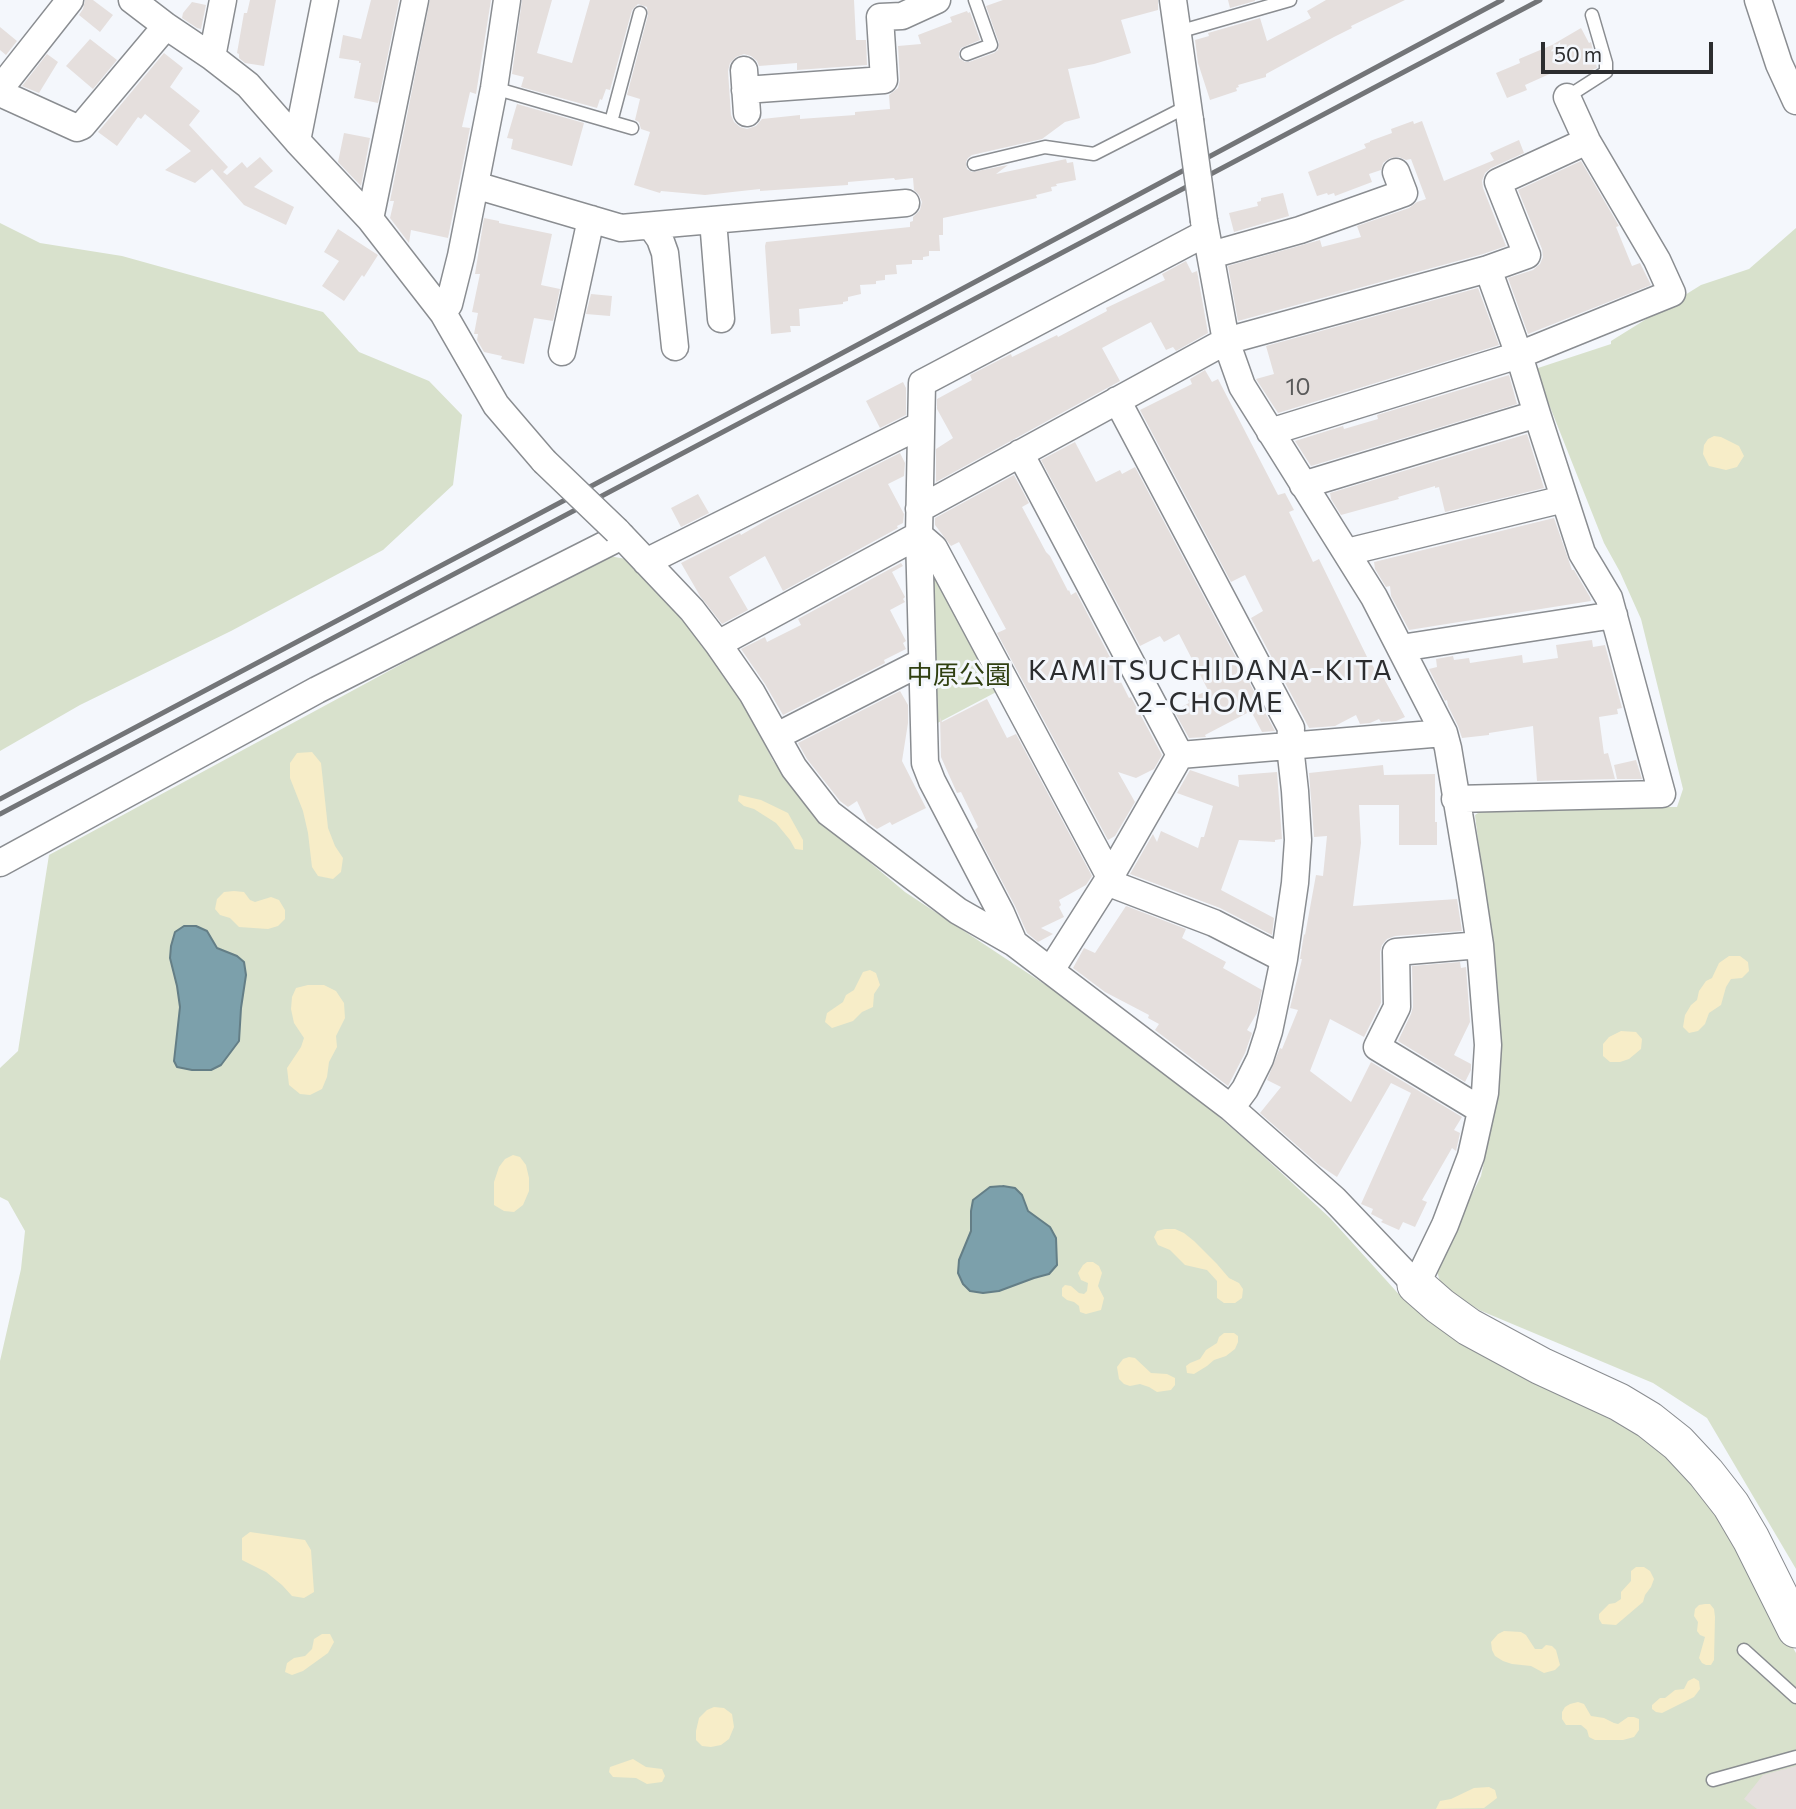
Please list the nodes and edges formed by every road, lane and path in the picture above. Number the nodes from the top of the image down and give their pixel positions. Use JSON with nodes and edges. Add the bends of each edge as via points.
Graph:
{"nodes":[{"id":1,"x":70,"y":0,"type":"edge"},
{"id":2,"x":132,"y":0,"type":"edge"},
{"id":3,"x":223,"y":0,"type":"edge"},
{"id":4,"x":325,"y":0,"type":"edge"},
{"id":5,"x":415,"y":0,"type":"edge"},
{"id":6,"x":507,"y":0,"type":"edge"},
{"id":7,"x":937,"y":0,"type":"edge"},
{"id":8,"x":975,"y":0,"type":"edge"},
{"id":9,"x":1173,"y":0,"type":"edge"},
{"id":10,"x":1290,"y":0,"type":"edge"},
{"id":11,"x":1758,"y":0,"type":"edge"},
{"id":12,"x":640,"y":13,"type":"dead end"},
{"id":13,"x":1592,"y":15,"type":"dead end"},
{"id":14,"x":166,"y":26,"type":"junction"},
{"id":15,"x":1178,"y":32,"type":"junction"},
{"id":16,"x":967,"y":54,"type":"dead end"},
{"id":17,"x":212,"y":57,"type":"junction"},
{"id":18,"x":494,"y":88,"type":"junction"},
{"id":19,"x":746,"y":91,"type":"dead end"},
{"id":20,"x":1567,"y":97,"type":"joint"},
{"id":21,"x":1796,"y":101,"type":"edge"},
{"id":22,"x":1189,"y":113,"type":"junction"},
{"id":23,"x":611,"y":122,"type":"junction"},
{"id":24,"x":632,"y":128,"type":"dead end"},
{"id":25,"x":297,"y":141,"type":"junction"},
{"id":26,"x":1587,"y":141,"type":"junction"},
{"id":27,"x":974,"y":164,"type":"dead end"},
{"id":28,"x":1407,"y":184,"type":"dead end"},
{"id":29,"x":475,"y":185,"type":"junction"},
{"id":30,"x":906,"y":202,"type":"dead end"},
{"id":31,"x":370,"y":219,"type":"junction"},
{"id":32,"x":591,"y":219,"type":"junction"},
{"id":33,"x":713,"y":220,"type":"junction"},
{"id":34,"x":652,"y":226,"type":"junction"},
{"id":35,"x":1207,"y":236,"type":"junction"},
{"id":36,"x":1488,"y":269,"type":"junction"},
{"id":37,"x":443,"y":313,"type":"junction"},
{"id":38,"x":721,"y":318,"type":"dead end"},
{"id":39,"x":1226,"y":341,"type":"junction"},
{"id":40,"x":675,"y":347,"type":"dead end"},
{"id":41,"x":562,"y":352,"type":"dead end"},
{"id":42,"x":1520,"y":355,"type":"junction"},
{"id":43,"x":1117,"y":400,"type":"junction"},
{"id":44,"x":1536,"y":414,"type":"junction"},
{"id":45,"x":921,"y":425,"type":"junction"},
{"id":46,"x":1270,"y":432,"type":"junction"},
{"id":47,"x":1020,"y":453,"type":"junction"},
{"id":48,"x":1303,"y":485,"type":"junction"},
{"id":49,"x":1564,"y":499,"type":"junction"},
{"id":50,"x":919,"y":522,"type":"junction"},
{"id":51,"x":619,"y":533,"type":"junction"},
{"id":52,"x":1347,"y":552,"type":"junction"},
{"id":53,"x":646,"y":562,"type":"junction"},
{"id":54,"x":1614,"y":615,"type":"junction"},
{"id":55,"x":718,"y":644,"type":"junction"},
{"id":56,"x":1401,"y":648,"type":"junction"},
{"id":57,"x":922,"y":662,"type":"junction"},
{"id":58,"x":1444,"y":733,"type":"junction"},
{"id":59,"x":777,"y":736,"type":"junction"},
{"id":60,"x":1290,"y":746,"type":"junction"},
{"id":61,"x":1180,"y":755,"type":"junction"},
{"id":62,"x":1455,"y":799,"type":"junction"},
{"id":63,"x":0,"y":863,"type":"edge"},
{"id":64,"x":1110,"y":877,"type":"junction"},
{"id":65,"x":1014,"y":943,"type":"junction"},
{"id":66,"x":1480,"y":945,"type":"junction"},
{"id":67,"x":1284,"y":959,"type":"junction"},
{"id":68,"x":1051,"y":970,"type":"junction"},
{"id":69,"x":1231,"y":1108,"type":"junction"},
{"id":70,"x":1481,"y":1110,"type":"junction"},
{"id":71,"x":1416,"y":1285,"type":"junction"},
{"id":72,"x":1796,"y":1629,"type":"edge"},
{"id":73,"x":1744,"y":1650,"type":"dead end"},
{"id":74,"x":1796,"y":1697,"type":"edge"},
{"id":75,"x":1796,"y":1757,"type":"edge"},
{"id":76,"x":1713,"y":1780,"type":"dead end"}],
"edges":[{"from":1,"to":14,"type":"street","via":[[3,85],[2,94],[77,128]]},
{"from":2,"to":14,"type":"street"},
{"from":3,"to":17,"type":"street"},
{"from":4,"to":25,"type":"street"},
{"from":5,"to":31,"type":"street"},
{"from":6,"to":18,"type":"street"},
{"from":7,"to":19,"type":"street","via":[[902,16],[880,17],[884,80]]},
{"from":8,"to":16,"type":"lane","via":[[991,45]]},
{"from":9,"to":15,"type":"street"},
{"from":10,"to":15,"type":"lane"},
{"from":11,"to":21,"type":"street"},
{"from":12,"to":23,"type":"lane"},
{"from":13,"to":20,"type":"lane","via":[[1606,72]]},
{"from":14,"to":17,"type":"street"},
{"from":15,"to":22,"type":"street"},
{"from":17,"to":25,"type":"street","via":[[248,85]]},
{"from":18,"to":23,"type":"lane"},
{"from":18,"to":29,"type":"street"},
{"from":20,"to":26,"type":"street"},
{"from":22,"to":27,"type":"lane","via":[[1094,154],[1045,147]]},
{"from":22,"to":35,"type":"street","bridge":true},
{"from":23,"to":24,"type":"lane"},
{"from":25,"to":31,"type":"street"},
{"from":26,"to":36,"type":"street","via":[[1497,182],[1527,255]]},
{"from":26,"to":42,"type":"street","via":[[1672,293]]},
{"from":28,"to":35,"type":"street","via":[[1300,230]]},
{"from":29,"to":32,"type":"street"},
{"from":29,"to":37,"type":"street","via":[[461,257]]},
{"from":30,"to":33,"type":"street"},
{"from":31,"to":37,"type":"street"},
{"from":32,"to":34,"type":"street","via":[[621,228]]},
{"from":32,"to":41,"type":"street"},
{"from":33,"to":34,"type":"street"},
{"from":33,"to":38,"type":"street"},
{"from":34,"to":40,"type":"street","via":[[665,253]]},
{"from":35,"to":39,"type":"street"},
{"from":35,"to":45,"type":"street","via":[[922,383]]},
{"from":36,"to":39,"type":"street"},
{"from":36,"to":42,"type":"street"},
{"from":37,"to":51,"type":"street","bridge":true,"via":[[496,405],[544,461]]},
{"from":39,"to":43,"type":"street"},
{"from":39,"to":46,"type":"street","via":[[1242,386]]},
{"from":42,"to":44,"type":"street"},
{"from":42,"to":46,"type":"street"},
{"from":43,"to":47,"type":"street"},
{"from":43,"to":60,"type":"street","via":[[1291,728]]},
{"from":44,"to":48,"type":"street"},
{"from":44,"to":49,"type":"street"},
{"from":45,"to":50,"type":"street"},
{"from":45,"to":53,"type":"street"},
{"from":46,"to":48,"type":"street"},
{"from":47,"to":50,"type":"street"},
{"from":47,"to":61,"type":"street"},
{"from":48,"to":52,"type":"street"},
{"from":49,"to":52,"type":"street"},
{"from":49,"to":54,"type":"street","via":[[1583,553]]},
{"from":50,"to":55,"type":"street"},
{"from":50,"to":57,"type":"street"},
{"from":50,"to":64,"type":"street"},
{"from":51,"to":53,"type":"street"},
{"from":51,"to":63,"type":"street","via":[[317,690]]},
{"from":52,"to":56,"type":"street"},
{"from":53,"to":55,"type":"street"},
{"from":54,"to":56,"type":"street"},
{"from":54,"to":62,"type":"street","via":[[1662,794]]},
{"from":55,"to":59,"type":"street"},
{"from":56,"to":58,"type":"street"},
{"from":57,"to":59,"type":"street"},
{"from":57,"to":65,"type":"street","via":[[925,763]]},
{"from":58,"to":60,"type":"street"},
{"from":58,"to":62,"type":"street"},
{"from":59,"to":65,"type":"street","via":[[794,768],[829,813],[958,911]]},
{"from":60,"to":61,"type":"street"},
{"from":60,"to":67,"type":"street","via":[[1298,840]]},
{"from":61,"to":64,"type":"street"},
{"from":62,"to":66,"type":"street"},
{"from":64,"to":67,"type":"street","via":[[1117,886],[1214,923]]},
{"from":64,"to":68,"type":"street"},
{"from":65,"to":68,"type":"street"},
{"from":66,"to":70,"type":"street","via":[[1488,1045]]},
{"from":66,"to":70,"type":"street","via":[[1396,952],[1397,1007],[1377,1047]]},
{"from":67,"to":69,"type":"street","via":[[1260,1059]]},
{"from":68,"to":69,"type":"street"},
{"from":69,"to":71,"type":"street","via":[[1334,1199]]},
{"from":70,"to":71,"type":"street","via":[[1459,1190]]},
{"from":71,"to":72,"type":"street","via":[[1469,1327],[1619,1402],[1678,1443],[1731,1505]]},
{"from":73,"to":74,"type":"lane"},
{"from":75,"to":76,"type":"lane"}]}
